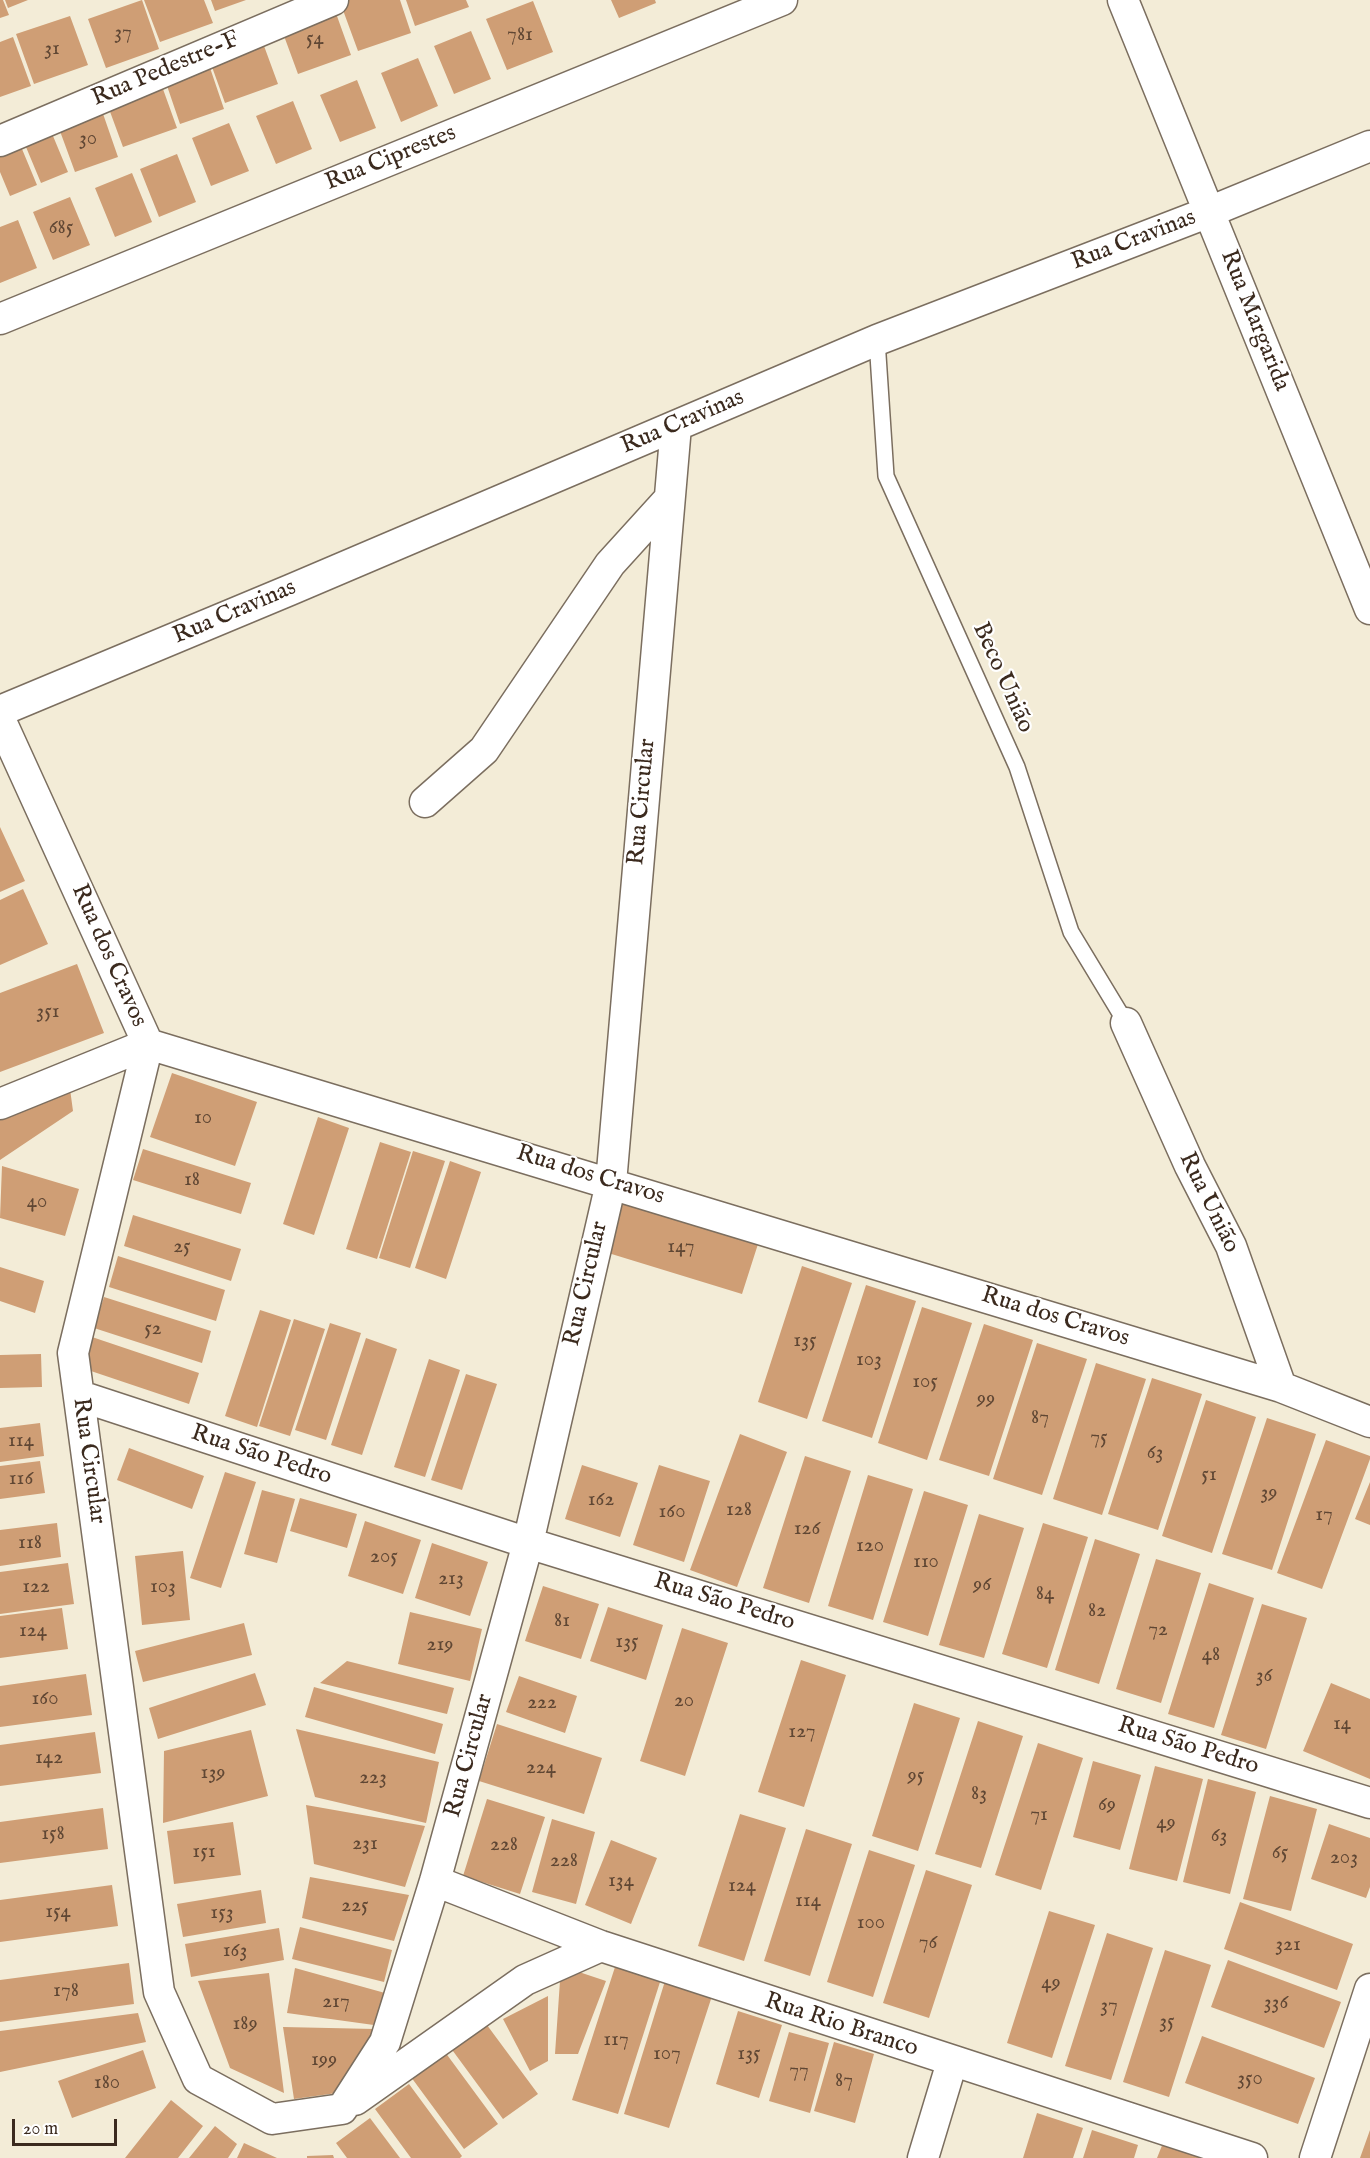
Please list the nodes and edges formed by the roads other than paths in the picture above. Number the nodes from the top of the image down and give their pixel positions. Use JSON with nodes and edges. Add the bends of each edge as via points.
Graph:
{"nodes":[{"id":1,"x":333,"y":0,"type":"edge"},
{"id":2,"x":782,"y":0,"type":"edge"},
{"id":3,"x":1123,"y":0,"type":"edge"},
{"id":4,"x":0,"y":141,"type":"edge"},
{"id":5,"x":1370,"y":146,"type":"edge"},
{"id":6,"x":1209,"y":212,"type":"junction"},
{"id":7,"x":0,"y":319,"type":"edge"},
{"id":8,"x":878,"y":340,"type":"junction"},
{"id":9,"x":676,"y":426,"type":"junction"},
{"id":10,"x":669,"y":499,"type":"junction"},
{"id":11,"x":1370,"y":609,"type":"edge"},
{"id":12,"x":0,"y":711,"type":"edge"},
{"id":13,"x":0,"y":719,"type":"edge"},
{"id":14,"x":425,"y":802,"type":"dead end"},
{"id":15,"x":1126,"y":1023,"type":"joint"},
{"id":16,"x":148,"y":1044,"type":"junction"},
{"id":17,"x":0,"y":1104,"type":"edge"},
{"id":18,"x":611,"y":1183,"type":"junction"},
{"id":19,"x":1281,"y":1387,"type":"junction"},
{"id":20,"x":80,"y":1396,"type":"junction"},
{"id":21,"x":1370,"y":1422,"type":"edge"},
{"id":22,"x":528,"y":1543,"type":"junction"},
{"id":23,"x":1370,"y":1803,"type":"edge"},
{"id":24,"x":435,"y":1881,"type":"junction"},
{"id":25,"x":601,"y":1946,"type":"junction"},
{"id":26,"x":1370,"y":1989,"type":"edge"},
{"id":27,"x":952,"y":2062,"type":"junction"},
{"id":28,"x":342,"y":2109,"type":"junction"},
{"id":29,"x":923,"y":2158,"type":"edge"},
{"id":30,"x":1252,"y":2158,"type":"edge"},
{"id":31,"x":1315,"y":2158,"type":"edge"}],
"edges":[{"from":1,"to":4,"type":"street","name":"Rua Pedestre-F"},
{"from":2,"to":7,"type":"street","name":"Rua Ciprestes"},
{"from":3,"to":6,"type":"street","name":"Rua Margarida"},
{"from":5,"to":6,"type":"street","name":"Rua Cravinas"},
{"from":6,"to":8,"type":"street","name":"Rua Cravinas"},
{"from":6,"to":11,"type":"street","name":"Rua Margarida"},
{"from":8,"to":9,"type":"street","name":"Rua Cravinas"},
{"from":8,"to":15,"type":"lane","name":"Beco União","via":[[886,476],[1017,767],[1071,932]]},
{"from":9,"to":10,"type":"street","name":"Rua Circular"},
{"from":9,"to":12,"type":"street","name":"Rua Cravinas"},
{"from":10,"to":14,"type":"street","via":[[603,574],[484,750]]},
{"from":10,"to":18,"type":"street","name":"Rua Circular"},
{"from":13,"to":16,"type":"street","name":"Rua dos Cravos"},
{"from":15,"to":19,"type":"street","name":"Rua União","via":[[1190,1166],[1231,1246]]},
{"from":16,"to":17,"type":"street"},
{"from":16,"to":18,"type":"street","name":"Rua dos Cravos"},
{"from":16,"to":20,"type":"street","name":"Rua Circular","via":[[73,1353]]},
{"from":18,"to":19,"type":"street","name":"Rua dos Cravos"},
{"from":18,"to":22,"type":"street","name":"Rua Circular"},
{"from":19,"to":21,"type":"street","name":"Rua dos Cravos"},
{"from":20,"to":22,"type":"street","name":"Rua São Pedro"},
{"from":20,"to":28,"type":"street","name":"Rua Circular","via":[[159,1992],[198,2079],[272,2119]]},
{"from":22,"to":23,"type":"street","name":"Rua São Pedro"},
{"from":22,"to":24,"type":"street","name":"Rua Circular"},
{"from":24,"to":25,"type":"street","name":"Rua Rio Branco"},
{"from":24,"to":28,"type":"street","name":"Rua Circular","via":[[385,2042]]},
{"from":25,"to":27,"type":"street","name":"Rua Rio Branco"},
{"from":25,"to":28,"type":"street","name":"Rua Circular","via":[[525,1980]]},
{"from":26,"to":31,"type":"street"},
{"from":27,"to":29,"type":"street"},
{"from":27,"to":30,"type":"street","name":"Rua Rio Branco"}]}
